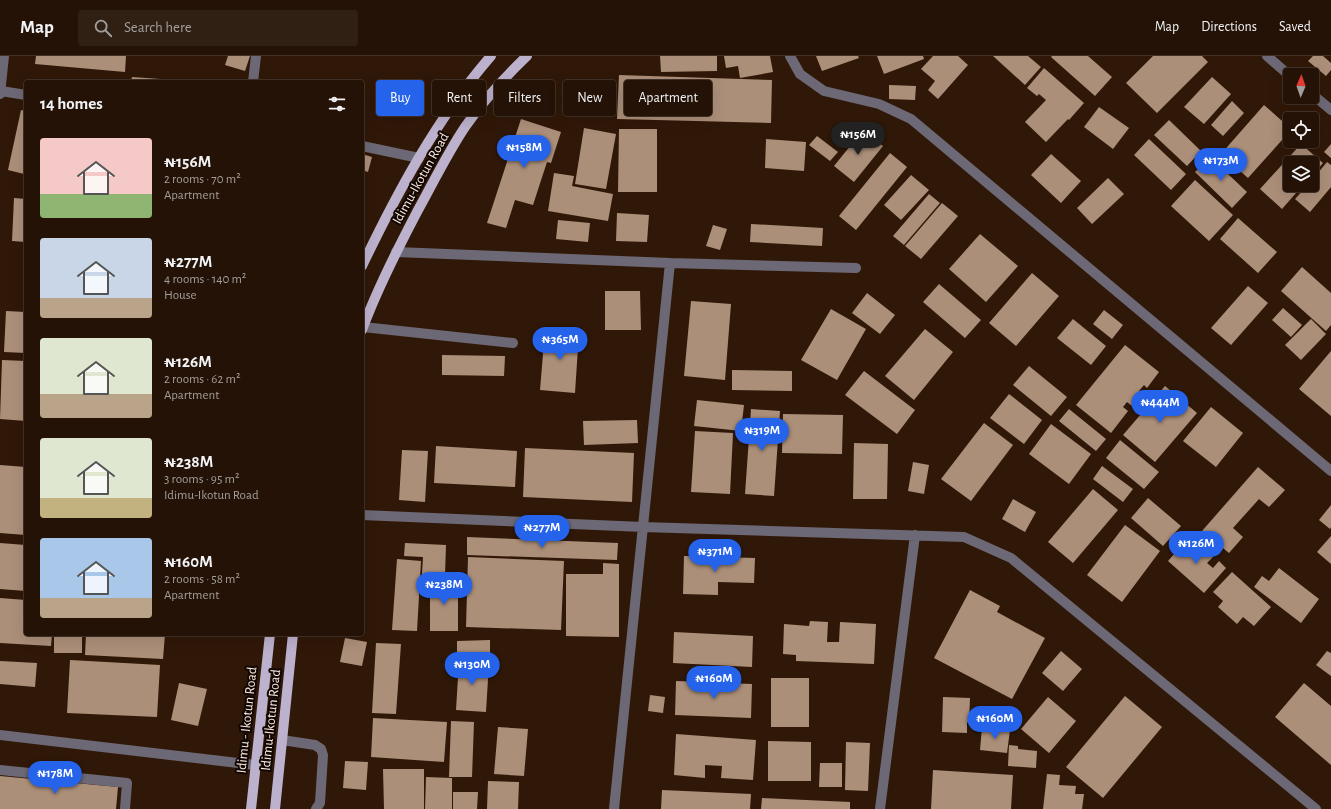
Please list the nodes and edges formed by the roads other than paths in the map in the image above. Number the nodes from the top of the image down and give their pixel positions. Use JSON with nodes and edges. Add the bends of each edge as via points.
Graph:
{"nodes":[{"id":1,"x":4,"y":56,"type":"edge"},
{"id":2,"x":256,"y":56,"type":"edge"},
{"id":3,"x":491,"y":56,"type":"edge"},
{"id":4,"x":527,"y":56,"type":"edge"},
{"id":5,"x":790,"y":56,"type":"edge"},
{"id":6,"x":1267,"y":56,"type":"edge"},
{"id":7,"x":1283,"y":70,"type":"edge"},
{"id":8,"x":1,"y":79,"type":"edge"},
{"id":9,"x":253,"y":80,"type":"edge"},
{"id":10,"x":0,"y":92,"type":"edge"},
{"id":11,"x":24,"y":95,"type":"edge"},
{"id":12,"x":1319,"y":100,"type":"edge"},
{"id":13,"x":1331,"y":110,"type":"edge"},
{"id":14,"x":364,"y":146,"type":"edge"},
{"id":15,"x":419,"y":158,"type":"junction"},
{"id":16,"x":396,"y":252,"type":"junction"},
{"id":17,"x":364,"y":262,"type":"edge"},
{"id":18,"x":670,"y":262,"type":"junction"},
{"id":19,"x":856,"y":268,"type":"dead end"},
{"id":20,"x":364,"y":324,"type":"edge"},
{"id":21,"x":364,"y":329,"type":"edge"},
{"id":22,"x":513,"y":343,"type":"dead end"},
{"id":23,"x":1331,"y":471,"type":"edge"},
{"id":24,"x":364,"y":515,"type":"edge"},
{"id":25,"x":643,"y":527,"type":"junction"},
{"id":26,"x":915,"y":535,"type":"junction"},
{"id":27,"x":270,"y":636,"type":"edge"},
{"id":28,"x":293,"y":636,"type":"edge"},
{"id":29,"x":0,"y":735,"type":"edge"},
{"id":30,"x":282,"y":740,"type":"junction"},
{"id":31,"x":255,"y":765,"type":"junction"},
{"id":32,"x":0,"y":770,"type":"edge"},
{"id":33,"x":125,"y":809,"type":"edge"},
{"id":34,"x":251,"y":809,"type":"edge"},
{"id":35,"x":275,"y":809,"type":"edge"},
{"id":36,"x":316,"y":809,"type":"edge"},
{"id":37,"x":614,"y":809,"type":"edge"},
{"id":38,"x":880,"y":809,"type":"edge"},
{"id":39,"x":1316,"y":809,"type":"edge"}],
"edges":[{"from":1,"to":8,"type":"street"},
{"from":2,"to":9,"type":"street"},
{"from":3,"to":15,"type":"main road","via":[[456,102]]},
{"from":4,"to":16,"type":"main road","name":"Idimu-Ikotun Road","via":[[465,127]]},
{"from":5,"to":23,"type":"street","via":[[800,74],[824,91],[879,104],[911,119]]},
{"from":6,"to":7,"type":"street"},
{"from":8,"to":10,"type":"street"},
{"from":10,"to":11,"type":"street"},
{"from":12,"to":13,"type":"street"},
{"from":14,"to":15,"type":"street"},
{"from":15,"to":17,"type":"main road"},
{"from":16,"to":18,"type":"street"},
{"from":16,"to":20,"type":"main road","name":"Idimu-Ikotun Road"},
{"from":18,"to":19,"type":"street"},
{"from":18,"to":25,"type":"street"},
{"from":21,"to":22,"type":"street"},
{"from":24,"to":25,"type":"street"},
{"from":25,"to":26,"type":"street"},
{"from":25,"to":37,"type":"street"},
{"from":26,"to":38,"type":"street"},
{"from":26,"to":39,"type":"street","via":[[964,537],[1011,558]]},
{"from":27,"to":31,"type":"main road","name":"Idimu - Ikotun Road"},
{"from":28,"to":30,"type":"main road","name":"Idimu-Ikotun Road"},
{"from":29,"to":31,"type":"street"},
{"from":30,"to":35,"type":"main road","name":"Idimu-Ikotun Road"},
{"from":30,"to":36,"type":"street","via":[[316,745],[321,749],[323,755],[320,803]]},
{"from":31,"to":34,"type":"main road","name":"Idimu - Ikotun Road"},
{"from":32,"to":33,"type":"street","via":[[127,783]]}]}
